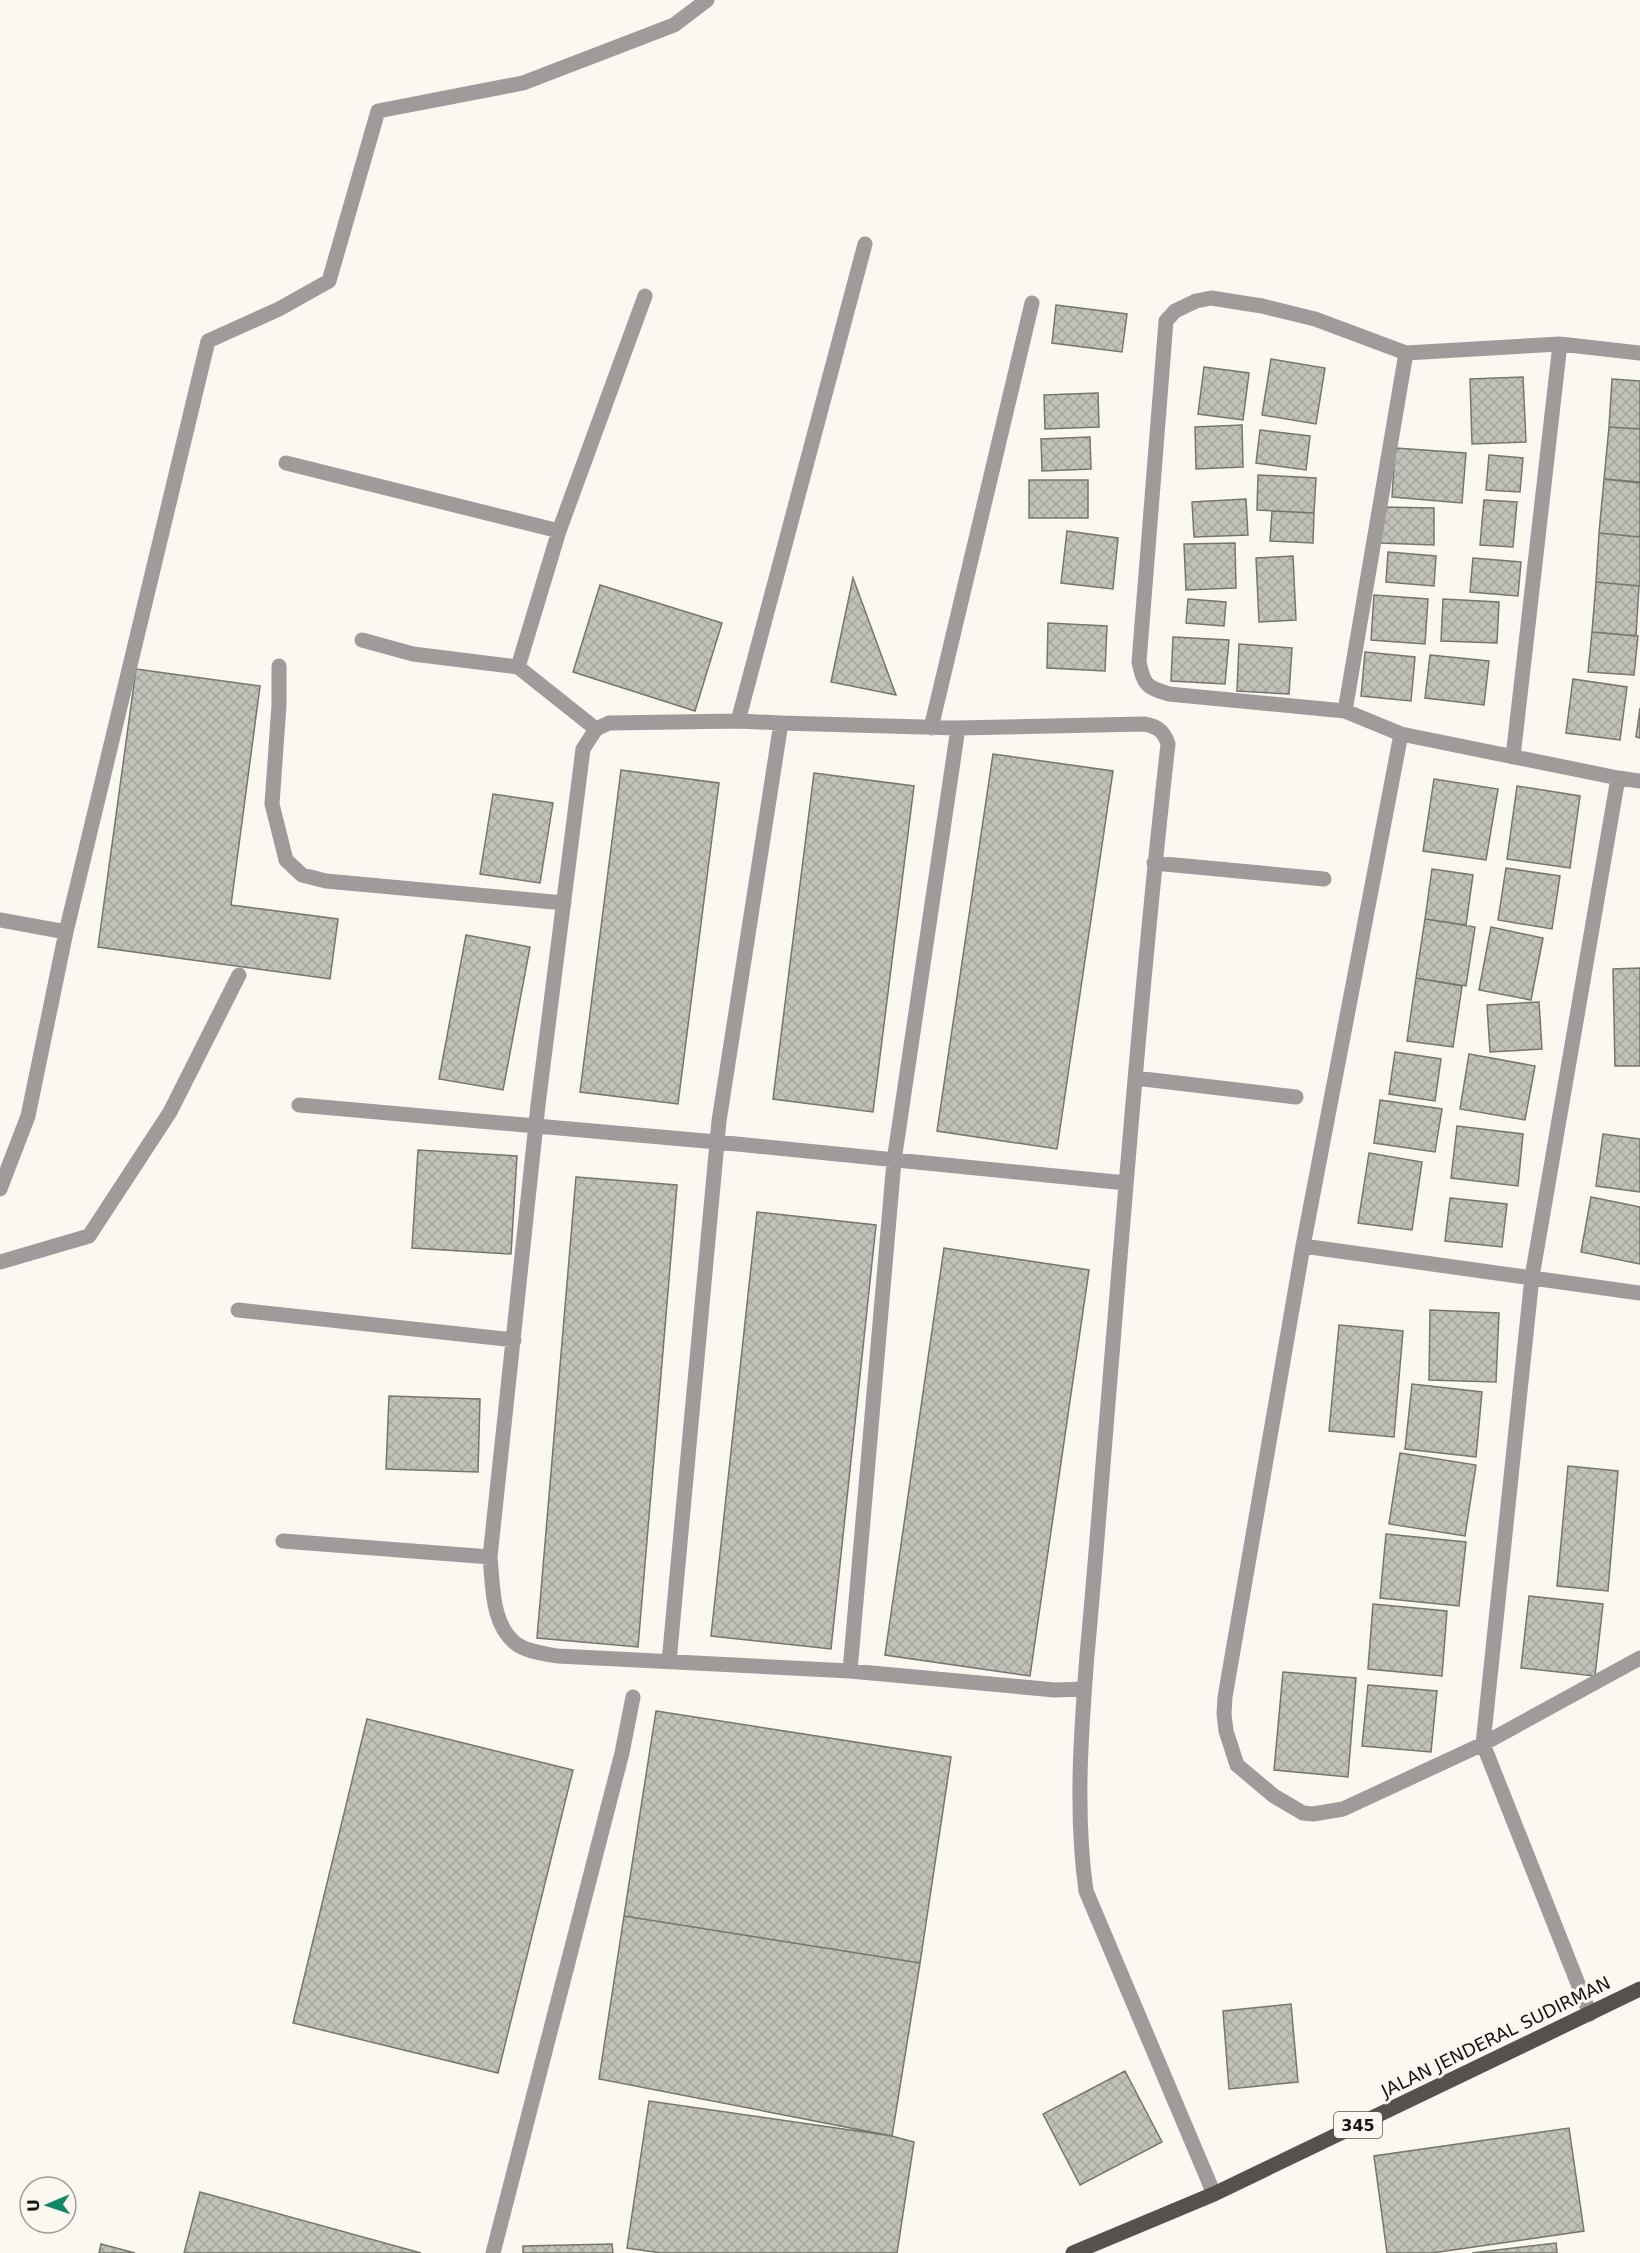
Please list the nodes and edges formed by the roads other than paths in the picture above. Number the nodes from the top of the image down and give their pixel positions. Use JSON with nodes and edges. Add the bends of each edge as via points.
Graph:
{"nodes":[{"id":1,"x":707,"y":0,"type":"edge"},
{"id":2,"x":865,"y":244,"type":"dead end"},
{"id":3,"x":645,"y":296,"type":"dead end"},
{"id":4,"x":1032,"y":303,"type":"dead end"},
{"id":5,"x":1560,"y":344,"type":"junction"},
{"id":6,"x":1406,"y":353,"type":"junction"},
{"id":7,"x":1640,"y":353,"type":"edge"},
{"id":8,"x":286,"y":463,"type":"dead end"},
{"id":9,"x":559,"y":531,"type":"junction"},
{"id":10,"x":362,"y":640,"type":"dead end"},
{"id":11,"x":279,"y":666,"type":"dead end"},
{"id":12,"x":518,"y":667,"type":"junction"},
{"id":13,"x":1345,"y":711,"type":"junction"},
{"id":14,"x":738,"y":721,"type":"junction"},
{"id":15,"x":781,"y":723,"type":"junction"},
{"id":16,"x":931,"y":728,"type":"junction"},
{"id":17,"x":958,"y":728,"type":"junction"},
{"id":18,"x":596,"y":729,"type":"junction"},
{"id":19,"x":1401,"y":734,"type":"junction"},
{"id":20,"x":1513,"y":757,"type":"junction"},
{"id":21,"x":1618,"y":778,"type":"junction"},
{"id":22,"x":1640,"y":781,"type":"edge"},
{"id":23,"x":1154,"y":863,"type":"junction"},
{"id":24,"x":1324,"y":879,"type":"dead end"},
{"id":25,"x":564,"y":903,"type":"junction"},
{"id":26,"x":0,"y":920,"type":"edge"},
{"id":27,"x":66,"y":932,"type":"junction"},
{"id":28,"x":239,"y":975,"type":"dead end"},
{"id":29,"x":1135,"y":1078,"type":"junction"},
{"id":30,"x":1296,"y":1097,"type":"dead end"},
{"id":31,"x":299,"y":1105,"type":"dead end"},
{"id":32,"x":537,"y":1127,"type":"junction"},
{"id":33,"x":717,"y":1142,"type":"junction"},
{"id":34,"x":894,"y":1161,"type":"junction"},
{"id":35,"x":1126,"y":1183,"type":"junction"},
{"id":36,"x":0,"y":1189,"type":"edge"},
{"id":37,"x":1303,"y":1246,"type":"junction"},
{"id":38,"x":0,"y":1262,"type":"edge"},
{"id":39,"x":1532,"y":1277,"type":"junction"},
{"id":40,"x":1640,"y":1293,"type":"edge"},
{"id":41,"x":237,"y":1310,"type":"dead end"},
{"id":42,"x":514,"y":1340,"type":"junction"},
{"id":43,"x":283,"y":1541,"type":"dead end"},
{"id":44,"x":490,"y":1557,"type":"junction"},
{"id":45,"x":1640,"y":1658,"type":"edge"},
{"id":46,"x":669,"y":1662,"type":"junction"},
{"id":47,"x":850,"y":1671,"type":"junction"},
{"id":48,"x":1084,"y":1689,"type":"junction"},
{"id":49,"x":633,"y":1697,"type":"dead end"},
{"id":50,"x":1483,"y":1744,"type":"junction"},
{"id":51,"x":1640,"y":1989,"type":"edge"},
{"id":52,"x":1590,"y":2014,"type":"junction"},
{"id":53,"x":1214,"y":2194,"type":"junction"},
{"id":54,"x":493,"y":2253,"type":"edge"},
{"id":55,"x":1072,"y":2253,"type":"edge"}],
"edges":[{"from":1,"to":27,"type":"street","via":[[674,25],[523,83],[378,111],[329,281],[208,341]]},
{"from":2,"to":14,"type":"street"},
{"from":3,"to":9,"type":"street"},
{"from":4,"to":16,"type":"street"},
{"from":5,"to":6,"type":"street"},
{"from":5,"to":7,"type":"street"},
{"from":5,"to":20,"type":"street"},
{"from":6,"to":13,"type":"street"},
{"from":6,"to":13,"type":"street","via":[[1315,319],[1210,298],[1175,311],[1166,321],[1139,662],[1144,682],[1169,694]]},
{"from":8,"to":9,"type":"street"},
{"from":9,"to":12,"type":"street"},
{"from":10,"to":12,"type":"street","via":[[413,654]]},
{"from":11,"to":25,"type":"street","via":[[272,804],[286,860],[292,868],[326,881]]},
{"from":12,"to":18,"type":"street"},
{"from":13,"to":19,"type":"street"},
{"from":14,"to":15,"type":"street"},
{"from":14,"to":18,"type":"street","via":[[609,723]]},
{"from":15,"to":16,"type":"street"},
{"from":15,"to":33,"type":"street"},
{"from":16,"to":17,"type":"street"},
{"from":17,"to":23,"type":"street","via":[[1144,724],[1161,730],[1168,744]]},
{"from":17,"to":34,"type":"street"},
{"from":18,"to":25,"type":"street","via":[[583,749]]},
{"from":19,"to":20,"type":"street"},
{"from":19,"to":37,"type":"street"},
{"from":20,"to":21,"type":"street"},
{"from":21,"to":22,"type":"street"},
{"from":21,"to":39,"type":"street"},
{"from":23,"to":24,"type":"street"},
{"from":23,"to":29,"type":"street"},
{"from":25,"to":32,"type":"street"},
{"from":26,"to":27,"type":"street"},
{"from":27,"to":36,"type":"street","via":[[28,1116]]},
{"from":28,"to":38,"type":"street","via":[[170,1112],[89,1236]]},
{"from":29,"to":30,"type":"street"},
{"from":29,"to":35,"type":"street"},
{"from":31,"to":32,"type":"street"},
{"from":32,"to":33,"type":"street"},
{"from":32,"to":42,"type":"street"},
{"from":33,"to":34,"type":"street"},
{"from":33,"to":46,"type":"street"},
{"from":34,"to":35,"type":"street"},
{"from":34,"to":47,"type":"street"},
{"from":35,"to":48,"type":"street"},
{"from":37,"to":39,"type":"street"},
{"from":37,"to":50,"type":"street","via":[[1225,1697],[1230,1747],[1237,1765],[1274,1796],[1303,1813],[1313,1814],[1342,1809]]},
{"from":39,"to":40,"type":"street"},
{"from":39,"to":50,"type":"street"},
{"from":41,"to":42,"type":"street"},
{"from":42,"to":44,"type":"street"},
{"from":43,"to":44,"type":"street"},
{"from":44,"to":46,"type":"street","via":[[498,1616],[517,1644],[558,1656]]},
{"from":45,"to":50,"type":"street"},
{"from":46,"to":47,"type":"street"},
{"from":47,"to":48,"type":"street","via":[[1055,1690]]},
{"from":48,"to":53,"type":"street","via":[[1080,1851],[1086,1891]]},
{"from":49,"to":54,"type":"street","via":[[622,1753]]},
{"from":50,"to":52,"type":"street"},
{"from":51,"to":52,"type":"main road","name":"JALAN JENDERAL SUDIRMAN","number":"345"},
{"from":52,"to":53,"type":"main road","name":"JALAN JENDERAL SUDIRMAN","number":"345"},
{"from":53,"to":55,"type":"main road","name":"JALAN JENDERAL SUDIRMAN","number":"345"}]}
